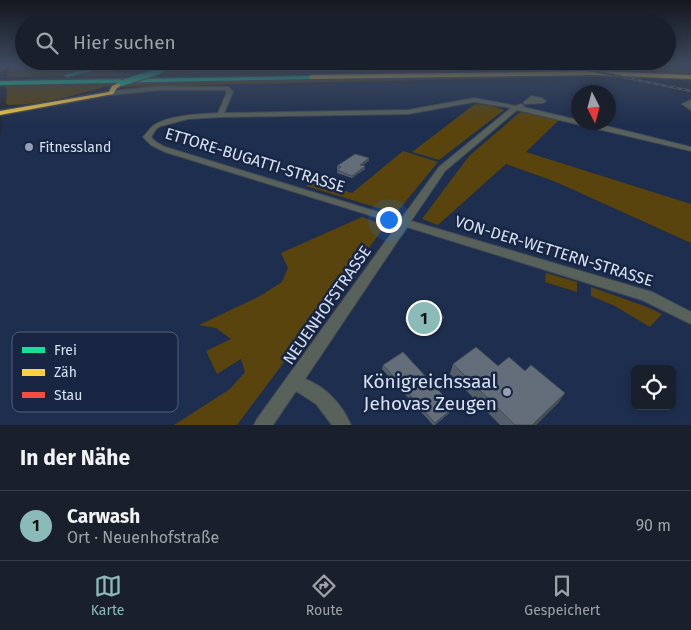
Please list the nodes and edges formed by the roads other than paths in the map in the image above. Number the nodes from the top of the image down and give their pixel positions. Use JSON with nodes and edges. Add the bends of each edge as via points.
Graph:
{"nodes":[{"id":1,"x":121,"y":85,"type":"edge"},
{"id":2,"x":112,"y":88,"type":"junction"},
{"id":3,"x":691,"y":102,"type":"edge"},
{"id":4,"x":0,"y":106,"type":"edge"},
{"id":5,"x":520,"y":106,"type":"junction"},
{"id":6,"x":691,"y":108,"type":"edge"},
{"id":7,"x":18,"y":109,"type":"junction"},
{"id":8,"x":0,"y":113,"type":"edge"},
{"id":9,"x":220,"y":115,"type":"junction"},
{"id":10,"x":571,"y":120,"type":"edge"},
{"id":11,"x":613,"y":130,"type":"edge"},
{"id":12,"x":691,"y":148,"type":"edge"},
{"id":13,"x":404,"y":224,"type":"junction"},
{"id":14,"x":691,"y":318,"type":"edge"},
{"id":15,"x":293,"y":382,"type":"junction"},
{"id":16,"x":263,"y":425,"type":"edge"},
{"id":17,"x":342,"y":425,"type":"edge"}],
"edges":[{"from":1,"to":2,"type":"main road","bridge":true},
{"from":2,"to":7,"type":"main road"},
{"from":2,"to":9,"type":"street","name":"ETTORE-BUGATTI-STRASSE","via":[[227,88],[230,92]]},
{"from":3,"to":6,"type":"street","via":[[685,104]]},
{"from":4,"to":7,"type":"main road"},
{"from":5,"to":9,"type":"street","name":"ETTORE-BUGATTI-STRASSE","via":[[474,100],[408,112]]},
{"from":5,"to":10,"type":"street","name":"ETTORE-BUGATTI-STRASSE"},
{"from":5,"to":13,"type":"street","name":"NEUENHOFSTRASSE","via":[[442,169]]},
{"from":7,"to":8,"type":"main road"},
{"from":9,"to":13,"type":"street","name":"ETTORE-BUGATTI-STRASSE","via":[[188,117],[165,123],[154,128],[148,140],[164,148]]},
{"from":11,"to":12,"type":"street","name":"ETTORE-BUGATTI-STRASSE"},
{"from":13,"to":14,"type":"street","name":"VON-DER-WETTERN-STRASSE","via":[[647,296]]},
{"from":13,"to":15,"type":"street","name":"NEUENHOFSTRASSE"},
{"from":15,"to":16,"type":"street","name":"NEUENHOFSTRASSE"},
{"from":15,"to":17,"type":"street","via":[[307,386],[326,400]]}]}
